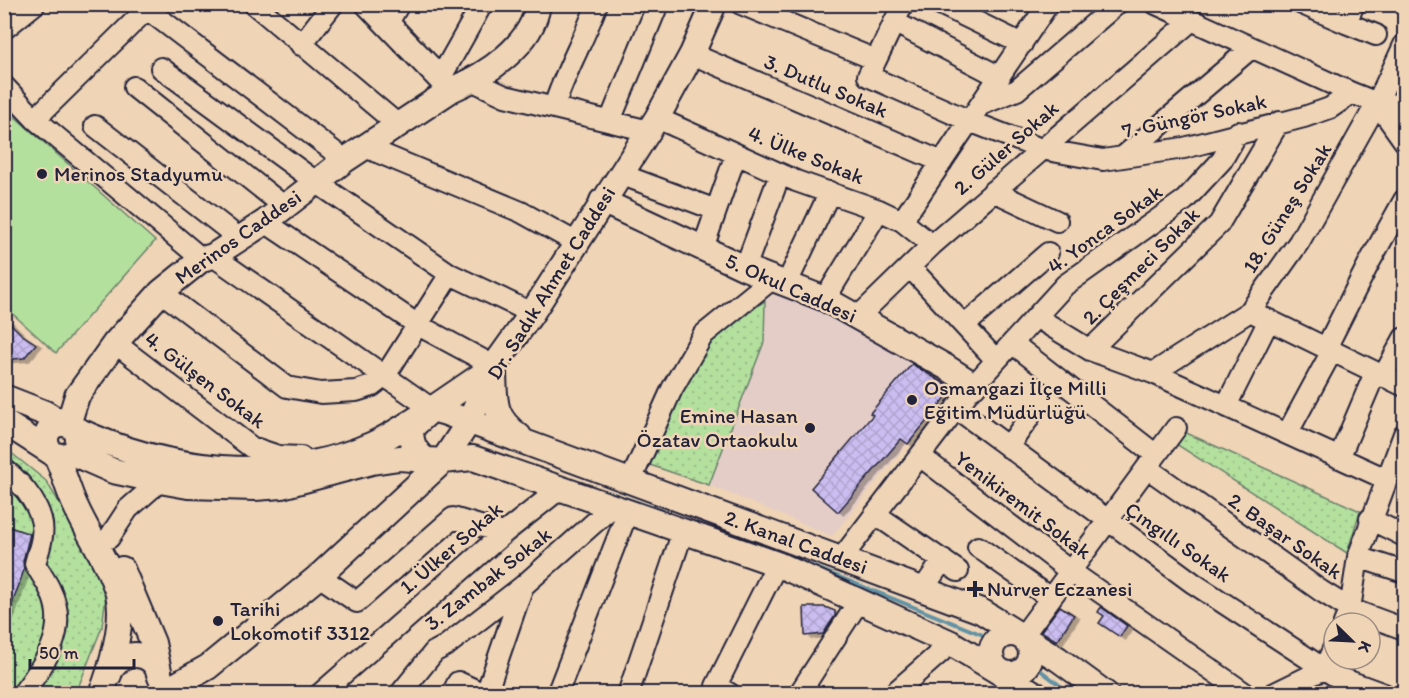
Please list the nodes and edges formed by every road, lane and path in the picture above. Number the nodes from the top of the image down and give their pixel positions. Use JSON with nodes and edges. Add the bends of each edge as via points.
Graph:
{"nodes":[{"id":1,"x":35,"y":4,"type":"edge"},
{"id":2,"x":254,"y":4,"type":"edge"},
{"id":3,"x":333,"y":4,"type":"edge"},
{"id":4,"x":368,"y":4,"type":"edge"},
{"id":5,"x":482,"y":4,"type":"edge"},
{"id":6,"x":538,"y":4,"type":"edge"},
{"id":7,"x":597,"y":4,"type":"edge"},
{"id":8,"x":658,"y":4,"type":"edge"},
{"id":9,"x":714,"y":4,"type":"edge"},
{"id":10,"x":741,"y":4,"type":"edge"},
{"id":11,"x":903,"y":4,"type":"edge"},
{"id":12,"x":940,"y":4,"type":"edge"},
{"id":13,"x":1048,"y":4,"type":"edge"},
{"id":14,"x":1117,"y":4,"type":"edge"},
{"id":15,"x":1156,"y":4,"type":"edge"},
{"id":16,"x":1302,"y":4,"type":"edge"},
{"id":17,"x":149,"y":7,"type":"edge"},
{"id":18,"x":393,"y":14,"type":"edge"},
{"id":19,"x":1350,"y":14,"type":"edge"},
{"id":20,"x":1191,"y":21,"type":"junction"},
{"id":21,"x":894,"y":22,"type":"junction"},
{"id":22,"x":4,"y":29,"type":"edge"},
{"id":23,"x":1376,"y":36,"type":"dead end"},
{"id":24,"x":1022,"y":44,"type":"junction"},
{"id":25,"x":301,"y":45,"type":"junction"},
{"id":26,"x":1404,"y":45,"type":"edge"},
{"id":27,"x":1250,"y":49,"type":"junction"},
{"id":28,"x":692,"y":54,"type":"junction"},
{"id":29,"x":876,"y":60,"type":"junction"},
{"id":30,"x":162,"y":68,"type":"dead end"},
{"id":31,"x":1398,"y":75,"type":"edge"},
{"id":32,"x":1000,"y":77,"type":"junction"},
{"id":33,"x":455,"y":83,"type":"junction"},
{"id":34,"x":4,"y":86,"type":"edge"},
{"id":35,"x":134,"y":87,"type":"dead end"},
{"id":36,"x":1352,"y":93,"type":"junction"},
{"id":37,"x":1377,"y":103,"type":"junction"},
{"id":38,"x":983,"y":104,"type":"junction"},
{"id":39,"x":214,"y":107,"type":"junction"},
{"id":40,"x":554,"y":107,"type":"junction"},
{"id":41,"x":1400,"y":115,"type":"edge"},
{"id":42,"x":35,"y":119,"type":"junction"},
{"id":43,"x":610,"y":121,"type":"junction"},
{"id":44,"x":972,"y":122,"type":"junction"},
{"id":45,"x":1279,"y":122,"type":"junction"},
{"id":46,"x":397,"y":124,"type":"junction"},
{"id":47,"x":653,"y":124,"type":"junction"},
{"id":48,"x":95,"y":126,"type":"dead end"},
{"id":49,"x":1238,"y":132,"type":"junction"},
{"id":50,"x":192,"y":134,"type":"junction"},
{"id":51,"x":1404,"y":141,"type":"edge"},
{"id":52,"x":365,"y":147,"type":"junction"},
{"id":53,"x":1041,"y":149,"type":"junction"},
{"id":54,"x":736,"y":154,"type":"junction"},
{"id":55,"x":1123,"y":157,"type":"junction"},
{"id":56,"x":345,"y":160,"type":"junction"},
{"id":57,"x":942,"y":162,"type":"junction"},
{"id":58,"x":620,"y":174,"type":"junction"},
{"id":59,"x":780,"y":174,"type":"junction"},
{"id":60,"x":316,"y":182,"type":"junction"},
{"id":61,"x":993,"y":191,"type":"junction"},
{"id":62,"x":830,"y":192,"type":"junction"},
{"id":63,"x":1404,"y":200,"type":"edge"},
{"id":64,"x":602,"y":201,"type":"junction"},
{"id":65,"x":285,"y":207,"type":"junction"},
{"id":66,"x":716,"y":210,"type":"junction"},
{"id":67,"x":879,"y":210,"type":"junction"},
{"id":68,"x":902,"y":221,"type":"junction"},
{"id":69,"x":265,"y":222,"type":"junction"},
{"id":70,"x":1057,"y":222,"type":"dead end"},
{"id":71,"x":240,"y":239,"type":"junction"},
{"id":72,"x":577,"y":243,"type":"junction"},
{"id":73,"x":932,"y":245,"type":"junction"},
{"id":74,"x":703,"y":248,"type":"junction"},
{"id":75,"x":1048,"y":253,"type":"dead end"},
{"id":76,"x":208,"y":258,"type":"junction"},
{"id":77,"x":910,"y":267,"type":"junction"},
{"id":78,"x":745,"y":268,"type":"junction"},
{"id":79,"x":450,"y":274,"type":"junction"},
{"id":80,"x":779,"y":281,"type":"junction"},
{"id":81,"x":161,"y":292,"type":"junction"},
{"id":82,"x":825,"y":299,"type":"junction"},
{"id":83,"x":1250,"y":311,"type":"junction"},
{"id":84,"x":532,"y":313,"type":"junction"},
{"id":85,"x":858,"y":317,"type":"junction"},
{"id":86,"x":1036,"y":317,"type":"junction"},
{"id":87,"x":1269,"y":320,"type":"junction"},
{"id":88,"x":418,"y":325,"type":"junction"},
{"id":89,"x":964,"y":326,"type":"junction"},
{"id":90,"x":1404,"y":338,"type":"edge"},
{"id":91,"x":116,"y":343,"type":"junction"},
{"id":92,"x":1012,"y":343,"type":"junction"},
{"id":93,"x":1329,"y":349,"type":"junction"},
{"id":94,"x":1090,"y":350,"type":"junction"},
{"id":95,"x":996,"y":360,"type":"junction"},
{"id":96,"x":494,"y":366,"type":"junction"},
{"id":97,"x":1153,"y":373,"type":"junction"},
{"id":98,"x":1379,"y":375,"type":"junction"},
{"id":99,"x":385,"y":376,"type":"junction"},
{"id":100,"x":974,"y":385,"type":"junction"},
{"id":101,"x":1404,"y":386,"type":"edge"},
{"id":102,"x":4,"y":397,"type":"edge"},
{"id":103,"x":1226,"y":406,"type":"junction"},
{"id":104,"x":956,"y":408,"type":"junction"},
{"id":105,"x":432,"y":409,"type":"junction"},
{"id":106,"x":1029,"y":418,"type":"dead end"},
{"id":107,"x":470,"y":420,"type":"junction"},
{"id":108,"x":4,"y":422,"type":"edge"},
{"id":109,"x":68,"y":426,"type":"junction"},
{"id":110,"x":1176,"y":428,"type":"dead end"},
{"id":111,"x":1287,"y":434,"type":"junction"},
{"id":112,"x":1404,"y":434,"type":"edge"},
{"id":113,"x":531,"y":444,"type":"junction"},
{"id":114,"x":1008,"y":447,"type":"junction"},
{"id":115,"x":62,"y":454,"type":"junction"},
{"id":116,"x":920,"y":456,"type":"junction"},
{"id":117,"x":1339,"y":458,"type":"junction"},
{"id":118,"x":251,"y":459,"type":"junction"},
{"id":119,"x":434,"y":460,"type":"junction"},
{"id":120,"x":1151,"y":461,"type":"junction"},
{"id":121,"x":4,"y":469,"type":"edge"},
{"id":122,"x":1386,"y":479,"type":"junction"},
{"id":123,"x":631,"y":480,"type":"junction"},
{"id":124,"x":160,"y":481,"type":"junction"},
{"id":125,"x":561,"y":488,"type":"junction"},
{"id":126,"x":620,"y":509,"type":"junction"},
{"id":127,"x":875,"y":514,"type":"junction"},
{"id":128,"x":1370,"y":519,"type":"junction"},
{"id":129,"x":1107,"y":521,"type":"junction"},
{"id":130,"x":683,"y":531,"type":"junction"},
{"id":131,"x":504,"y":533,"type":"junction"},
{"id":132,"x":1404,"y":536,"type":"edge"},
{"id":133,"x":109,"y":538,"type":"junction"},
{"id":134,"x":978,"y":547,"type":"dead end"},
{"id":135,"x":1358,"y":557,"type":"junction"},
{"id":136,"x":840,"y":558,"type":"junction"},
{"id":137,"x":777,"y":564,"type":"junction"},
{"id":138,"x":1070,"y":571,"type":"junction"},
{"id":139,"x":1404,"y":572,"type":"edge"},
{"id":140,"x":319,"y":576,"type":"junction"},
{"id":141,"x":524,"y":586,"type":"junction"},
{"id":142,"x":923,"y":589,"type":"junction"},
{"id":143,"x":1050,"y":598,"type":"junction"},
{"id":144,"x":858,"y":601,"type":"junction"},
{"id":145,"x":1342,"y":611,"type":"edge"},
{"id":146,"x":1348,"y":611,"type":"edge"},
{"id":147,"x":1382,"y":624,"type":"edge"},
{"id":148,"x":1404,"y":629,"type":"edge"},
{"id":149,"x":1022,"y":637,"type":"junction"},
{"id":150,"x":951,"y":643,"type":"junction"},
{"id":151,"x":1322,"y":668,"type":"edge"},
{"id":152,"x":1322,"y":670,"type":"edge"},
{"id":153,"x":1329,"y":671,"type":"edge"},
{"id":154,"x":1002,"y":672,"type":"junction"},
{"id":155,"x":159,"y":686,"type":"edge"},
{"id":156,"x":107,"y":688,"type":"edge"},
{"id":157,"x":1028,"y":691,"type":"edge"},
{"id":158,"x":22,"y":693,"type":"edge"},
{"id":159,"x":320,"y":693,"type":"edge"},
{"id":160,"x":400,"y":693,"type":"edge"},
{"id":161,"x":452,"y":693,"type":"edge"},
{"id":162,"x":485,"y":693,"type":"edge"},
{"id":163,"x":557,"y":693,"type":"edge"},
{"id":164,"x":628,"y":693,"type":"edge"},
{"id":165,"x":730,"y":693,"type":"edge"},
{"id":166,"x":799,"y":693,"type":"edge"},
{"id":167,"x":892,"y":693,"type":"edge"},
{"id":168,"x":1106,"y":693,"type":"edge"},
{"id":169,"x":1246,"y":693,"type":"edge"},
{"id":170,"x":1273,"y":693,"type":"edge"},
{"id":171,"x":1384,"y":693,"type":"edge"}],
"edges":[{"from":1,"to":22,"type":"street"},
{"from":2,"to":25,"type":"street"},
{"from":3,"to":25,"type":"street"},
{"from":4,"to":18,"type":"main road"},
{"from":5,"to":33,"type":"street"},
{"from":6,"to":33,"type":"main road","name":"Merinos Caddesi","via":[[536,17],[516,47]]},
{"from":7,"to":40,"type":"street","via":[[564,75]]},
{"from":8,"to":43,"type":"street"},
{"from":9,"to":28,"type":"main road","name":"Dr. Sadık Ahmet Caddesi"},
{"from":10,"to":29,"type":"street"},
{"from":11,"to":21,"type":"street"},
{"from":12,"to":24,"type":"street"},
{"from":13,"to":24,"type":"street"},
{"from":14,"to":38,"type":"street","via":[[1017,90]]},
{"from":15,"to":20,"type":"street"},
{"from":16,"to":19,"type":"street"},
{"from":17,"to":42,"type":"street"},
{"from":17,"to":56,"type":"street"},
{"from":18,"to":33,"type":"main road"},
{"from":19,"to":23,"type":"street"},
{"from":20,"to":27,"type":"street"},
{"from":20,"to":53,"type":"street","name":"2. Güler Sokak"},
{"from":21,"to":29,"type":"street"},
{"from":21,"to":32,"type":"street"},
{"from":24,"to":32,"type":"street"},
{"from":25,"to":46,"type":"street"},
{"from":26,"to":31,"type":"street","name":"18. Güneş Sokak"},
{"from":27,"to":36,"type":"street"},
{"from":27,"to":55,"type":"street"},
{"from":28,"to":47,"type":"main road","name":"Dr. Sadık Ahmet Caddesi"},
{"from":28,"to":57,"type":"street","name":"3. Dutlu Sokak"},
{"from":29,"to":44,"type":"street","name":"7. Güngör Sokak","via":[[868,76]]},
{"from":30,"to":39,"type":"street"},
{"from":31,"to":37,"type":"street","name":"18. Güneş Sokak"},
{"from":32,"to":38,"type":"street"},
{"from":33,"to":40,"type":"street","name":"4. Ülke Sokak"},
{"from":33,"to":46,"type":"main road","name":"Merinos Caddesi"},
{"from":34,"to":42,"type":"street"},
{"from":35,"to":50,"type":"street"},
{"from":36,"to":37,"type":"street"},
{"from":36,"to":45,"type":"street","name":"7. Güngör Sokak","via":[[1330,108]]},
{"from":37,"to":41,"type":"street"},
{"from":37,"to":83,"type":"street","name":"18. Güneş Sokak","via":[[1299,242]]},
{"from":38,"to":44,"type":"street"},
{"from":39,"to":50,"type":"street"},
{"from":39,"to":60,"type":"street"},
{"from":40,"to":43,"type":"street","name":"4. Ülke Sokak"},
{"from":41,"to":51,"type":"street"},
{"from":42,"to":76,"type":"street"},
{"from":43,"to":47,"type":"street","name":"4. Ülke Sokak"},
{"from":44,"to":53,"type":"street","name":"7. Güngör Sokak"},
{"from":44,"to":57,"type":"street"},
{"from":45,"to":49,"type":"street","name":"7. Güngör Sokak"},
{"from":45,"to":94,"type":"street","name":"2. Çeşmeci Sokak","via":[[1219,224]]},
{"from":46,"to":52,"type":"main road","name":"Merinos Caddesi"},
{"from":47,"to":54,"type":"street","name":"4. Ülke Sokak"},
{"from":47,"to":58,"type":"main road","name":"Dr. Sadık Ahmet Caddesi"},
{"from":48,"to":71,"type":"street"},
{"from":49,"to":55,"type":"street","name":"7. Güngör Sokak","via":[[1184,148]]},
{"from":49,"to":86,"type":"street","name":"4. Yonca Sokak","via":[[1222,160],[1185,200],[1065,285]]},
{"from":50,"to":65,"type":"street"},
{"from":52,"to":56,"type":"main road","name":"Merinos Caddesi"},
{"from":52,"to":72,"type":"street","via":[[521,212]]},
{"from":53,"to":55,"type":"street","name":"7. Güngör Sokak","via":[[1103,160]]},
{"from":53,"to":61,"type":"street","name":"2. Güler Sokak"},
{"from":54,"to":59,"type":"street","name":"4. Ülke Sokak"},
{"from":54,"to":66,"type":"street"},
{"from":56,"to":60,"type":"main road","name":"Merinos Caddesi"},
{"from":57,"to":68,"type":"street"},
{"from":58,"to":64,"type":"main road","name":"Dr. Sadık Ahmet Caddesi"},
{"from":58,"to":66,"type":"street"},
{"from":59,"to":62,"type":"street","name":"4. Ülke Sokak"},
{"from":59,"to":78,"type":"street"},
{"from":60,"to":65,"type":"main road","name":"Merinos Caddesi"},
{"from":60,"to":79,"type":"street"},
{"from":61,"to":70,"type":"street"},
{"from":61,"to":73,"type":"street","name":"2. Güler Sokak"},
{"from":62,"to":67,"type":"street","name":"4. Ülke Sokak"},
{"from":62,"to":80,"type":"street"},
{"from":63,"to":93,"type":"street"},
{"from":64,"to":72,"type":"main road","name":"Dr. Sadık Ahmet Caddesi"},
{"from":64,"to":74,"type":"main road","name":"5. Okul Caddesi"},
{"from":65,"to":69,"type":"main road","name":"Merinos Caddesi"},
{"from":66,"to":74,"type":"street"},
{"from":67,"to":68,"type":"street","name":"4. Ülke Sokak"},
{"from":67,"to":82,"type":"street"},
{"from":68,"to":73,"type":"street","name":"4. Ülke Sokak"},
{"from":69,"to":71,"type":"main road","name":"Merinos Caddesi"},
{"from":69,"to":88,"type":"street"},
{"from":71,"to":76,"type":"main road","name":"Merinos Caddesi"},
{"from":72,"to":84,"type":"main road","name":"Dr. Sadık Ahmet Caddesi"},
{"from":73,"to":77,"type":"street","name":"2. Güler Sokak"},
{"from":74,"to":78,"type":"main road","name":"5. Okul Caddesi"},
{"from":75,"to":89,"type":"street"},
{"from":76,"to":81,"type":"main road","name":"Merinos Caddesi"},
{"from":76,"to":99,"type":"street"},
{"from":77,"to":85,"type":"street","name":"2. Güler Sokak"},
{"from":77,"to":89,"type":"street"},
{"from":78,"to":80,"type":"main road","name":"5. Okul Caddesi"},
{"from":79,"to":84,"type":"street"},
{"from":79,"to":88,"type":"street"},
{"from":80,"to":82,"type":"main road","name":"5. Okul Caddesi"},
{"from":80,"to":123,"type":"street","via":[[703,335],[672,389]]},
{"from":81,"to":91,"type":"main road","name":"Merinos Caddesi"},
{"from":81,"to":99,"type":"street","via":[[287,387],[321,393],[356,391]]},
{"from":82,"to":85,"type":"main road","name":"5. Okul Caddesi"},
{"from":83,"to":87,"type":"street"},
{"from":83,"to":97,"type":"street","name":"18. Güneş Sokak"},
{"from":84,"to":96,"type":"main road","name":"Dr. Sadık Ahmet Caddesi"},
{"from":85,"to":100,"type":"main road","name":"5. Okul Caddesi"},
{"from":86,"to":92,"type":"street","name":"4. Yonca Sokak"},
{"from":86,"to":94,"type":"street"},
{"from":87,"to":93,"type":"street"},
{"from":87,"to":103,"type":"street"},
{"from":88,"to":96,"type":"street"},
{"from":88,"to":99,"type":"street"},
{"from":89,"to":95,"type":"street"},
{"from":90,"to":98,"type":"street"},
{"from":91,"to":109,"type":"main road","name":"Merinos Caddesi","via":[[77,396]]},
{"from":91,"to":118,"type":"street","name":"4. Gülşen Sokak"},
{"from":92,"to":95,"type":"street","name":"4. Yonca Sokak"},
{"from":92,"to":120,"type":"street","name":"2. Başar Sokak"},
{"from":93,"to":98,"type":"street"},
{"from":93,"to":111,"type":"street"},
{"from":94,"to":97,"type":"street"},
{"from":95,"to":100,"type":"street","name":"4. Yonca Sokak"},
{"from":96,"to":105,"type":"main road"},
{"from":96,"to":107,"type":"main road","name":"Dr. Sadık Ahmet Caddesi"},
{"from":96,"to":113,"type":"main road","via":[[496,411],[503,422]]},
{"from":97,"to":103,"type":"street"},
{"from":98,"to":101,"type":"street"},
{"from":98,"to":117,"type":"street"},
{"from":99,"to":105,"type":"street"},
{"from":100,"to":104,"type":"street","name":"4. Yonca Sokak"},
{"from":102,"to":109,"type":"main road","via":[[45,412]]},
{"from":103,"to":111,"type":"street"},
{"from":104,"to":114,"type":"street","name":"Çıngıllı Sokak"},
{"from":104,"to":116,"type":"street","name":"4. Yonca Sokak"},
{"from":105,"to":107,"type":"main road","name":"2. Kanal Caddesi"},
{"from":105,"to":118,"type":"main road","via":[[373,444],[310,464]]},
{"from":105,"to":119,"type":"main road","via":[[411,428],[411,440],[416,452]]},
{"from":106,"to":114,"type":"street"},
{"from":107,"to":113,"type":"main road","name":"2. Kanal Caddesi"},
{"from":107,"to":119,"type":"main road","name":"Dr. Sadık Ahmet Caddesi"},
{"from":108,"to":115,"type":"main road"},
{"from":109,"to":115,"type":"main road","via":[[53,426],[46,434],[46,445]]},
{"from":109,"to":118,"type":"main road","via":[[147,456]]},
{"from":110,"to":120,"type":"street"},
{"from":111,"to":117,"type":"street"},
{"from":112,"to":122,"type":"street"},
{"from":113,"to":123,"type":"main road","name":"2. Kanal Caddesi"},
{"from":114,"to":129,"type":"street","name":"Çıngıllı Sokak"},
{"from":115,"to":124,"type":"main road","name":"2. Kanal Caddesi"},
{"from":115,"to":133,"type":"main road"},
{"from":115,"to":156,"type":"main road","via":[[75,507],[95,541],[118,596],[118,624]]},
{"from":116,"to":127,"type":"street","name":"4. Yonca Sokak"},
{"from":116,"to":138,"type":"street","name":"Yenikiremit Sokak"},
{"from":117,"to":122,"type":"street"},
{"from":119,"to":124,"type":"main road","name":"2. Kanal Caddesi","via":[[399,458],[372,462],[273,487],[217,488]]},
{"from":119,"to":125,"type":"main road","name":"2. Kanal Caddesi","via":[[473,458]]},
{"from":119,"to":140,"type":"main road","name":"Dr. Sadık Ahmet Caddesi"},
{"from":120,"to":129,"type":"street"},
{"from":120,"to":145,"type":"street","name":"2. Başar Sokak"},
{"from":121,"to":158,"type":"street","via":[[30,495],[39,515],[43,534],[35,564],[57,609],[54,643]]},
{"from":122,"to":128,"type":"street"},
{"from":123,"to":136,"type":"main road","name":"2. Kanal Caddesi"},
{"from":124,"to":133,"type":"street","via":[[128,509]]},
{"from":125,"to":126,"type":"main road","name":"2. Kanal Caddesi"},
{"from":125,"to":131,"type":"street","name":"1. Ülker Sokak"},
{"from":126,"to":130,"type":"main road","name":"2. Kanal Caddesi"},
{"from":126,"to":141,"type":"street","name":"3. Zambak Sokak"},
{"from":126,"to":163,"type":"street"},
{"from":127,"to":136,"type":"street","name":"4. Yonca Sokak"},
{"from":127,"to":142,"type":"street","via":[[950,566]]},
{"from":128,"to":132,"type":"street"},
{"from":128,"to":135,"type":"street"},
{"from":129,"to":138,"type":"street"},
{"from":129,"to":151,"type":"street","name":"Çıngıllı Sokak"},
{"from":130,"to":137,"type":"main road","name":"2. Kanal Caddesi"},
{"from":130,"to":164,"type":"street"},
{"from":131,"to":140,"type":"street","via":[[453,518],[357,602]]},
{"from":131,"to":159,"type":"street","name":"1. Ülker Sokak"},
{"from":133,"to":155,"type":"main road","via":[[153,643]]},
{"from":134,"to":143,"type":"street"},
{"from":135,"to":139,"type":"street"},
{"from":135,"to":146,"type":"street"},
{"from":136,"to":142,"type":"main road","name":"2. Kanal Caddesi"},
{"from":137,"to":144,"type":"main road","name":"2. Kanal Caddesi"},
{"from":137,"to":165,"type":"street","via":[[716,686]]},
{"from":138,"to":143,"type":"street"},
{"from":138,"to":169,"type":"street","name":"Yenikiremit Sokak"},
{"from":140,"to":155,"type":"main road","name":"Dr. Sadık Ahmet Caddesi","via":[[208,667]]},
{"from":141,"to":160,"type":"street","name":"3. Zambak Sokak","via":[[434,652]]},
{"from":141,"to":162,"type":"street"},
{"from":142,"to":149,"type":"main road","name":"2. Kanal Caddesi","via":[[981,611]]},
{"from":143,"to":149,"type":"street"},
{"from":144,"to":150,"type":"main road","name":"2. Kanal Caddesi"},
{"from":144,"to":166,"type":"street"},
{"from":147,"to":148,"type":"street","name":"2. Başar Sokak"},
{"from":149,"to":154,"type":"main road","via":[[1009,633],[993,644],[991,656]]},
{"from":149,"to":168,"type":"main road","name":"2. Kanal Caddesi"},
{"from":150,"to":154,"type":"main road","name":"2. Kanal Caddesi"},
{"from":150,"to":167,"type":"street"},
{"from":152,"to":170,"type":"street"},
{"from":153,"to":171,"type":"street","name":"Çıngıllı Sokak"},
{"from":154,"to":157,"type":"main road","name":"2. Kanal Caddesi"},
{"from":155,"to":156,"type":"main road","via":[[148,658],[131,654],[116,662]]},
{"from":161,"to":162,"type":"street","via":[[459,682]]}]}
